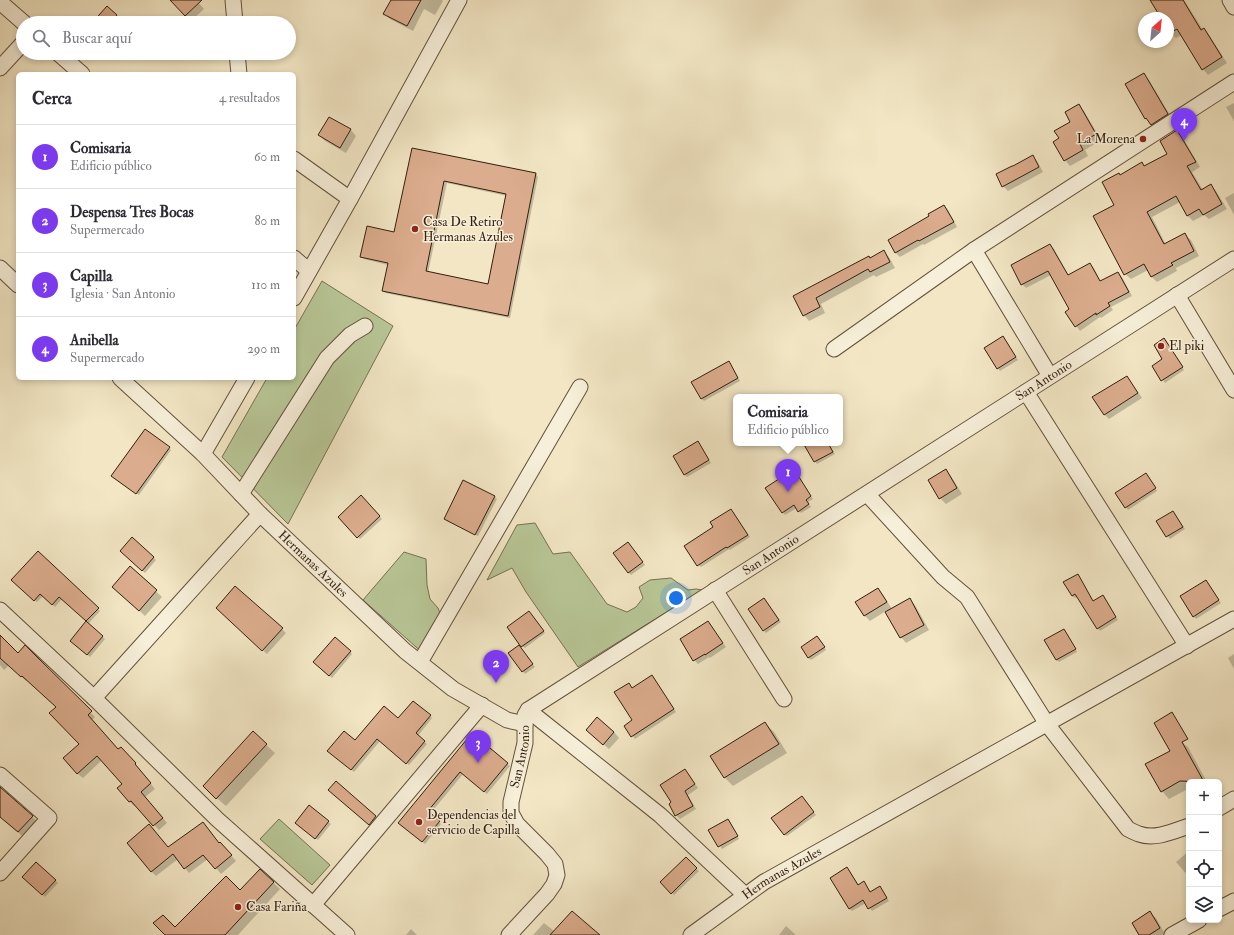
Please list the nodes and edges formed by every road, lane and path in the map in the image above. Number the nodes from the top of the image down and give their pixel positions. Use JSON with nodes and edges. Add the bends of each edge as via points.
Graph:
{"nodes":[{"id":1,"x":233,"y":0,"type":"edge"},
{"id":2,"x":459,"y":0,"type":"edge"},
{"id":3,"x":1230,"y":0,"type":"edge"},
{"id":4,"x":0,"y":2,"type":"edge"},
{"id":5,"x":1234,"y":7,"type":"edge"},
{"id":6,"x":16,"y":16,"type":"edge"},
{"id":7,"x":234,"y":16,"type":"edge"},
{"id":8,"x":16,"y":51,"type":"edge"},
{"id":9,"x":66,"y":60,"type":"edge"},
{"id":10,"x":238,"y":60,"type":"edge"},
{"id":11,"x":0,"y":68,"type":"edge"},
{"id":12,"x":80,"y":72,"type":"edge"},
{"id":13,"x":239,"y":72,"type":"edge"},
{"id":14,"x":1234,"y":82,"type":"edge"},
{"id":15,"x":296,"y":161,"type":"edge"},
{"id":16,"x":350,"y":199,"type":"junction"},
{"id":17,"x":974,"y":250,"type":"junction"},
{"id":18,"x":1234,"y":259,"type":"edge"},
{"id":19,"x":296,"y":260,"type":"edge"},
{"id":20,"x":0,"y":268,"type":"edge"},
{"id":21,"x":309,"y":271,"type":"junction"},
{"id":22,"x":16,"y":282,"type":"edge"},
{"id":23,"x":296,"y":294,"type":"edge"},
{"id":24,"x":1177,"y":295,"type":"junction"},
{"id":25,"x":366,"y":326,"type":"dead end"},
{"id":26,"x":834,"y":348,"type":"dead end"},
{"id":27,"x":1050,"y":376,"type":"junction"},
{"id":28,"x":122,"y":380,"type":"edge"},
{"id":29,"x":246,"y":380,"type":"edge"},
{"id":30,"x":580,"y":386,"type":"dead end"},
{"id":31,"x":1234,"y":390,"type":"edge"},
{"id":32,"x":1026,"y":392,"type":"junction"},
{"id":33,"x":203,"y":454,"type":"junction"},
{"id":34,"x":241,"y":494,"type":"junction"},
{"id":35,"x":867,"y":494,"type":"junction"},
{"id":36,"x":260,"y":514,"type":"junction"},
{"id":37,"x":715,"y":590,"type":"junction"},
{"id":38,"x":0,"y":610,"type":"edge"},
{"id":39,"x":1234,"y":619,"type":"edge"},
{"id":40,"x":1187,"y":646,"type":"junction"},
{"id":41,"x":420,"y":662,"type":"junction"},
{"id":42,"x":94,"y":698,"type":"junction"},
{"id":43,"x":784,"y":699,"type":"dead end"},
{"id":44,"x":482,"y":705,"type":"junction"},
{"id":45,"x":526,"y":717,"type":"junction"},
{"id":46,"x":1047,"y":724,"type":"junction"},
{"id":47,"x":0,"y":776,"type":"edge"},
{"id":48,"x":1234,"y":799,"type":"edge"},
{"id":49,"x":1222,"y":806,"type":"edge"},
{"id":50,"x":1186,"y":827,"type":"edge"},
{"id":51,"x":0,"y":873,"type":"edge"},
{"id":52,"x":744,"y":896,"type":"junction"},
{"id":53,"x":1234,"y":901,"type":"edge"},
{"id":54,"x":313,"y":904,"type":"junction"},
{"id":55,"x":1222,"y":907,"type":"edge"},
{"id":56,"x":1194,"y":923,"type":"edge"},
{"id":57,"x":347,"y":935,"type":"edge"},
{"id":58,"x":509,"y":935,"type":"edge"},
{"id":59,"x":691,"y":935,"type":"edge"},
{"id":60,"x":1172,"y":935,"type":"edge"}],
"edges":[{"from":1,"to":7,"type":"street"},
{"from":2,"to":16,"type":"street"},
{"from":3,"to":5,"type":"street"},
{"from":4,"to":6,"type":"street"},
{"from":8,"to":11,"type":"street"},
{"from":9,"to":12,"type":"street"},
{"from":10,"to":13,"type":"street"},
{"from":14,"to":17,"type":"street"},
{"from":15,"to":16,"type":"street"},
{"from":16,"to":21,"type":"street"},
{"from":17,"to":26,"type":"street"},
{"from":17,"to":27,"type":"street"},
{"from":18,"to":24,"type":"street","name":"San Antonio"},
{"from":19,"to":21,"type":"street"},
{"from":20,"to":22,"type":"street"},
{"from":21,"to":23,"type":"street"},
{"from":24,"to":27,"type":"street","name":"San Antonio"},
{"from":24,"to":31,"type":"street"},
{"from":25,"to":34,"type":"street","via":[[350,335],[327,358]]},
{"from":27,"to":32,"type":"street","name":"San Antonio"},
{"from":28,"to":33,"type":"street","name":"Hermanas Azules"},
{"from":29,"to":33,"type":"street"},
{"from":30,"to":41,"type":"street"},
{"from":32,"to":35,"type":"street","name":"San Antonio"},
{"from":32,"to":40,"type":"street"},
{"from":33,"to":34,"type":"street","name":"Hermanas Azules"},
{"from":34,"to":36,"type":"street","name":"Hermanas Azules"},
{"from":35,"to":37,"type":"street","name":"San Antonio"},
{"from":35,"to":46,"type":"street","via":[[943,577],[967,597]]},
{"from":36,"to":41,"type":"street","name":"Hermanas Azules","via":[[405,651]]},
{"from":36,"to":42,"type":"street"},
{"from":37,"to":43,"type":"street"},
{"from":37,"to":45,"type":"street","name":"San Antonio"},
{"from":38,"to":42,"type":"street"},
{"from":39,"to":40,"type":"street","name":"Hermanas Azules"},
{"from":40,"to":46,"type":"street","name":"Hermanas Azules"},
{"from":41,"to":44,"type":"street","name":"Hermanas Azules","via":[[454,689]]},
{"from":42,"to":54,"type":"street","via":[[217,819]]},
{"from":44,"to":45,"type":"street","name":"Hermanas Azules","via":[[507,720]]},
{"from":44,"to":54,"type":"street"},
{"from":45,"to":52,"type":"street","name":"Hermanas Azules","via":[[660,815]]},
{"from":45,"to":58,"type":"street","name":"San Antonio","via":[[525,743],[511,802],[511,813],[517,824],[547,854],[554,864],[557,875],[547,894]]},
{"from":46,"to":50,"type":"street","via":[[1128,829],[1141,835],[1152,836]]},
{"from":46,"to":52,"type":"street","name":"Hermanas Azules","via":[[764,882]]},
{"from":47,"to":51,"type":"street","via":[[49,818]]},
{"from":48,"to":49,"type":"street"},
{"from":52,"to":59,"type":"street"},
{"from":53,"to":55,"type":"street"},
{"from":54,"to":57,"type":"street"},
{"from":56,"to":60,"type":"street"}]}
